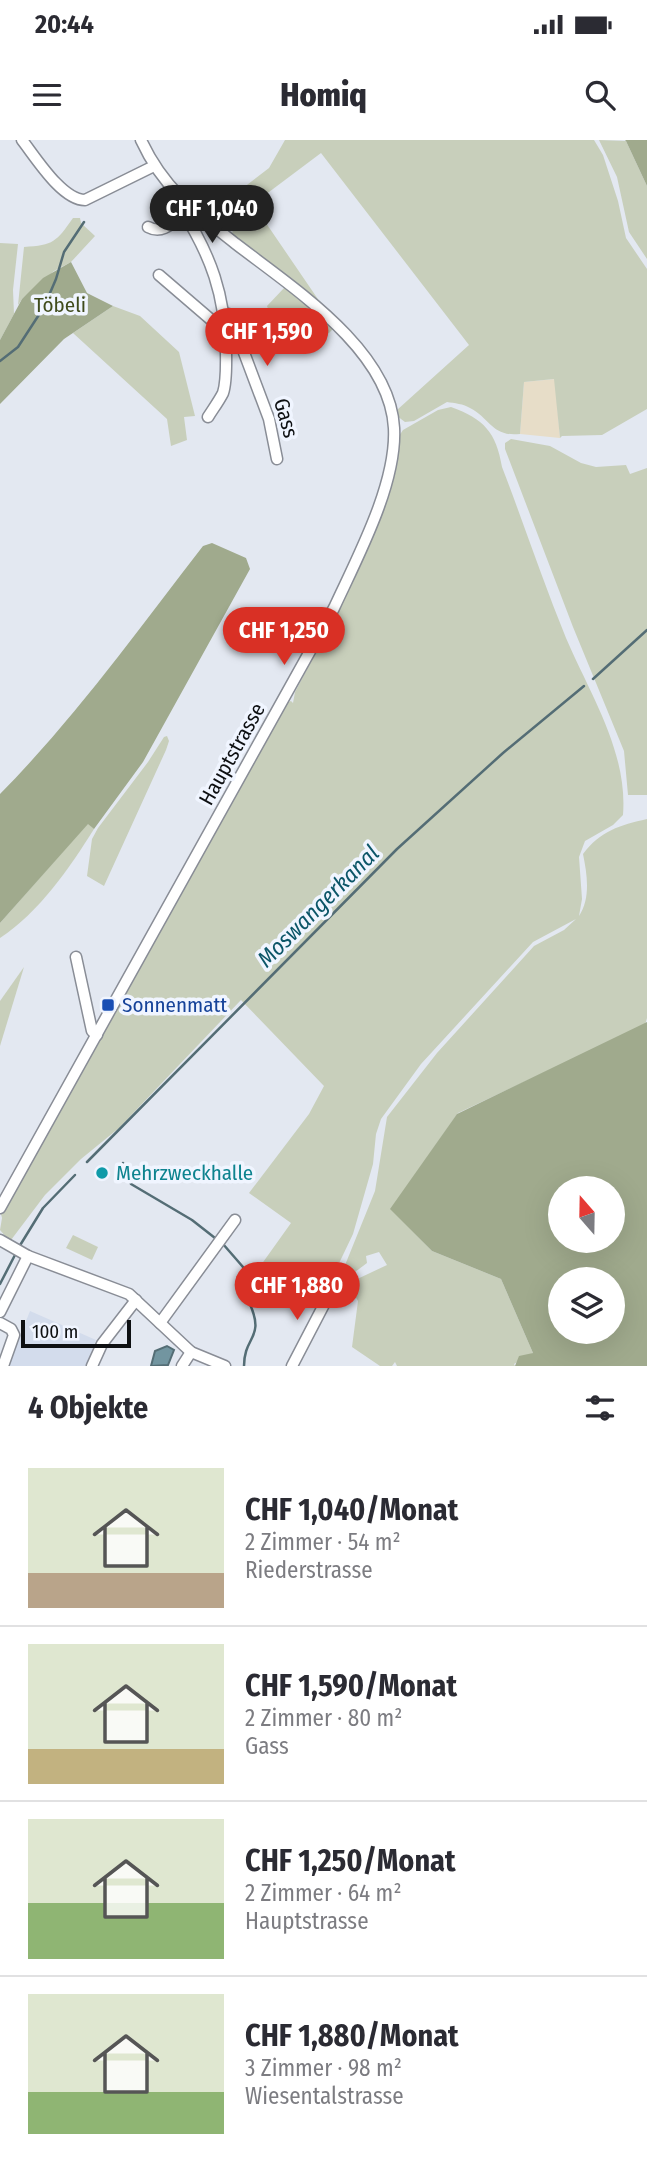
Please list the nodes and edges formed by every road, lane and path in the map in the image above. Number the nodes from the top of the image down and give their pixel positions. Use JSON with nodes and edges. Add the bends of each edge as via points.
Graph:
{"nodes":[{"id":1,"x":22,"y":140,"type":"edge"},
{"id":2,"x":141,"y":140,"type":"edge"},
{"id":3,"x":154,"y":166,"type":"junction"},
{"id":4,"x":184,"y":208,"type":"junction"},
{"id":5,"x":148,"y":228,"type":"dead end"},
{"id":6,"x":159,"y":275,"type":"dead end"},
{"id":7,"x":224,"y":313,"type":"junction"},
{"id":8,"x":225,"y":326,"type":"junction"},
{"id":9,"x":208,"y":417,"type":"dead end"},
{"id":10,"x":277,"y":459,"type":"dead end"},
{"id":11,"x":76,"y":957,"type":"dead end"},
{"id":12,"x":97,"y":1035,"type":"junction"},
{"id":13,"x":0,"y":1208,"type":"edge"},
{"id":14,"x":235,"y":1220,"type":"dead end"},
{"id":15,"x":0,"y":1240,"type":"edge"},
{"id":16,"x":26,"y":1255,"type":"junction"},
{"id":17,"x":330,"y":1293,"type":"dead end"},
{"id":18,"x":136,"y":1300,"type":"junction"},
{"id":19,"x":0,"y":1312,"type":"edge"},
{"id":20,"x":0,"y":1323,"type":"edge"},
{"id":21,"x":160,"y":1323,"type":"junction"},
{"id":22,"x":191,"y":1352,"type":"junction"},
{"id":23,"x":3,"y":1366,"type":"edge"},
{"id":24,"x":92,"y":1366,"type":"edge"},
{"id":25,"x":182,"y":1366,"type":"edge"},
{"id":26,"x":225,"y":1366,"type":"edge"},
{"id":27,"x":292,"y":1366,"type":"edge"}],
"edges":[{"from":1,"to":3,"type":"street","via":[[75,199],[85,200]]},
{"from":2,"to":3,"type":"street","name":"Hauptstrasse"},
{"from":3,"to":4,"type":"street","name":"Hauptstrasse"},
{"from":4,"to":5,"type":"street","via":[[164,229]]},
{"from":4,"to":7,"type":"street","via":[[205,248]]},
{"from":4,"to":12,"type":"street","name":"Hauptstrasse","via":[[307,299],[346,335],[386,393],[393,442],[374,517],[334,608]]},
{"from":6,"to":8,"type":"street","via":[[216,324]]},
{"from":7,"to":8,"type":"street"},
{"from":7,"to":10,"type":"street","name":"Gass","via":[[231,318],[263,403]]},
{"from":8,"to":9,"type":"street","via":[[224,386]]},
{"from":11,"to":12,"type":"street","via":[[92,1031]]},
{"from":12,"to":13,"type":"street","name":"Hauptstrasse"},
{"from":14,"to":21,"type":"street"},
{"from":15,"to":16,"type":"street"},
{"from":16,"to":18,"type":"street"},
{"from":16,"to":19,"type":"street"},
{"from":17,"to":27,"type":"street"},
{"from":18,"to":21,"type":"street"},
{"from":18,"to":24,"type":"street","via":[[102,1344]]},
{"from":20,"to":23,"type":"street","via":[[14,1335]]},
{"from":21,"to":22,"type":"street"},
{"from":22,"to":25,"type":"street"},
{"from":22,"to":26,"type":"street"}]}
